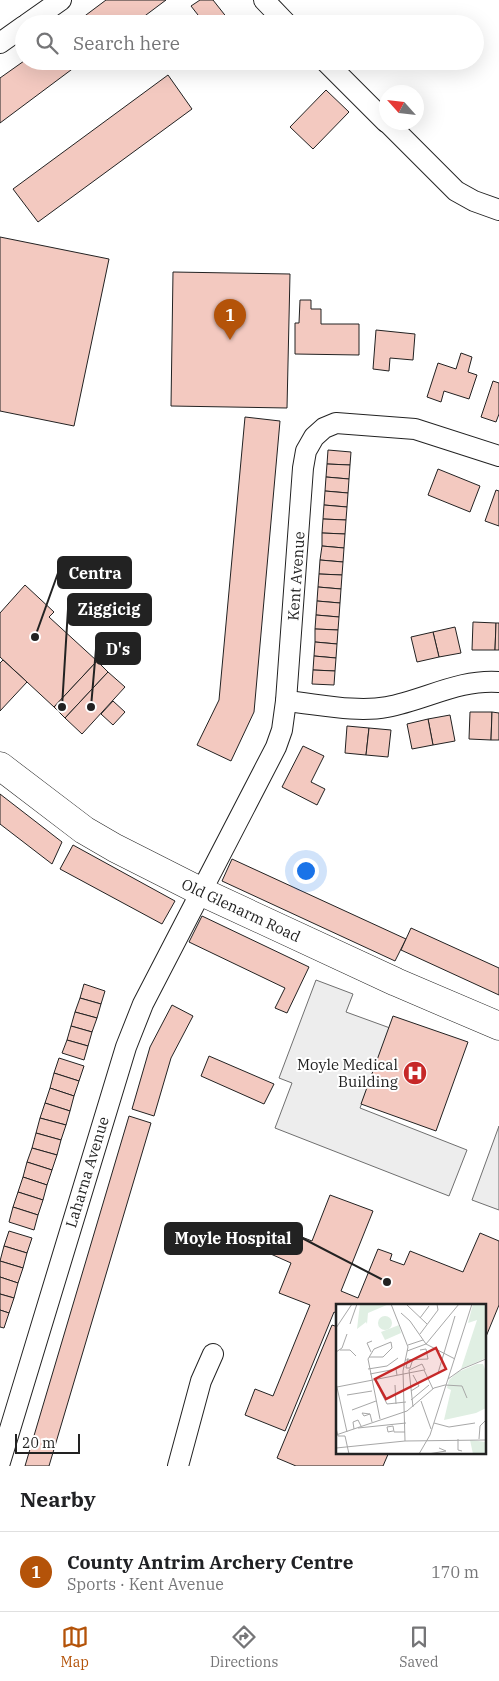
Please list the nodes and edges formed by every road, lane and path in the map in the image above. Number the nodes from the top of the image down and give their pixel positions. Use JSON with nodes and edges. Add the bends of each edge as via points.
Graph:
{"nodes":[{"id":1,"x":61,"y":0,"type":"edge"},
{"id":2,"x":264,"y":0,"type":"edge"},
{"id":3,"x":40,"y":15,"type":"edge"},
{"id":4,"x":278,"y":15,"type":"edge"},
{"id":5,"x":15,"y":32,"type":"edge"},
{"id":6,"x":0,"y":43,"type":"edge"},
{"id":7,"x":334,"y":70,"type":"edge"},
{"id":8,"x":379,"y":114,"type":"edge"},
{"id":9,"x":395,"y":130,"type":"edge"},
{"id":10,"x":499,"y":210,"type":"edge"},
{"id":11,"x":499,"y":456,"type":"edge"},
{"id":12,"x":499,"y":682,"type":"edge"},
{"id":13,"x":286,"y":701,"type":"junction"},
{"id":14,"x":0,"y":766,"type":"edge"},
{"id":15,"x":202,"y":892,"type":"junction"},
{"id":16,"x":499,"y":1026,"type":"edge"},
{"id":17,"x":213,"y":1354,"type":"dead end"},
{"id":18,"x":0,"y":1462,"type":"edge"},
{"id":19,"x":178,"y":1466,"type":"edge"}],
"edges":[{"from":1,"to":3,"type":"street"},
{"from":2,"to":4,"type":"street"},
{"from":5,"to":6,"type":"street"},
{"from":7,"to":8,"type":"street"},
{"from":9,"to":10,"type":"street","via":[[456,191]]},
{"from":11,"to":13,"type":"street","name":"Kent Avenue","via":[[402,427],[336,423],[314,437],[304,462]]},
{"from":12,"to":13,"type":"street","via":[[480,681],[378,708]]},
{"from":13,"to":15,"type":"street","name":"Kent Avenue","via":[[276,747]]},
{"from":14,"to":15,"type":"street","name":"Old Glenarm Road","via":[[84,830]]},
{"from":15,"to":16,"type":"street","name":"Old Glenarm Road"},
{"from":15,"to":18,"type":"street","name":"Laharna Avenue","via":[[144,1004],[126,1047]]},
{"from":17,"to":19,"type":"street","via":[[201,1381]]}]}
